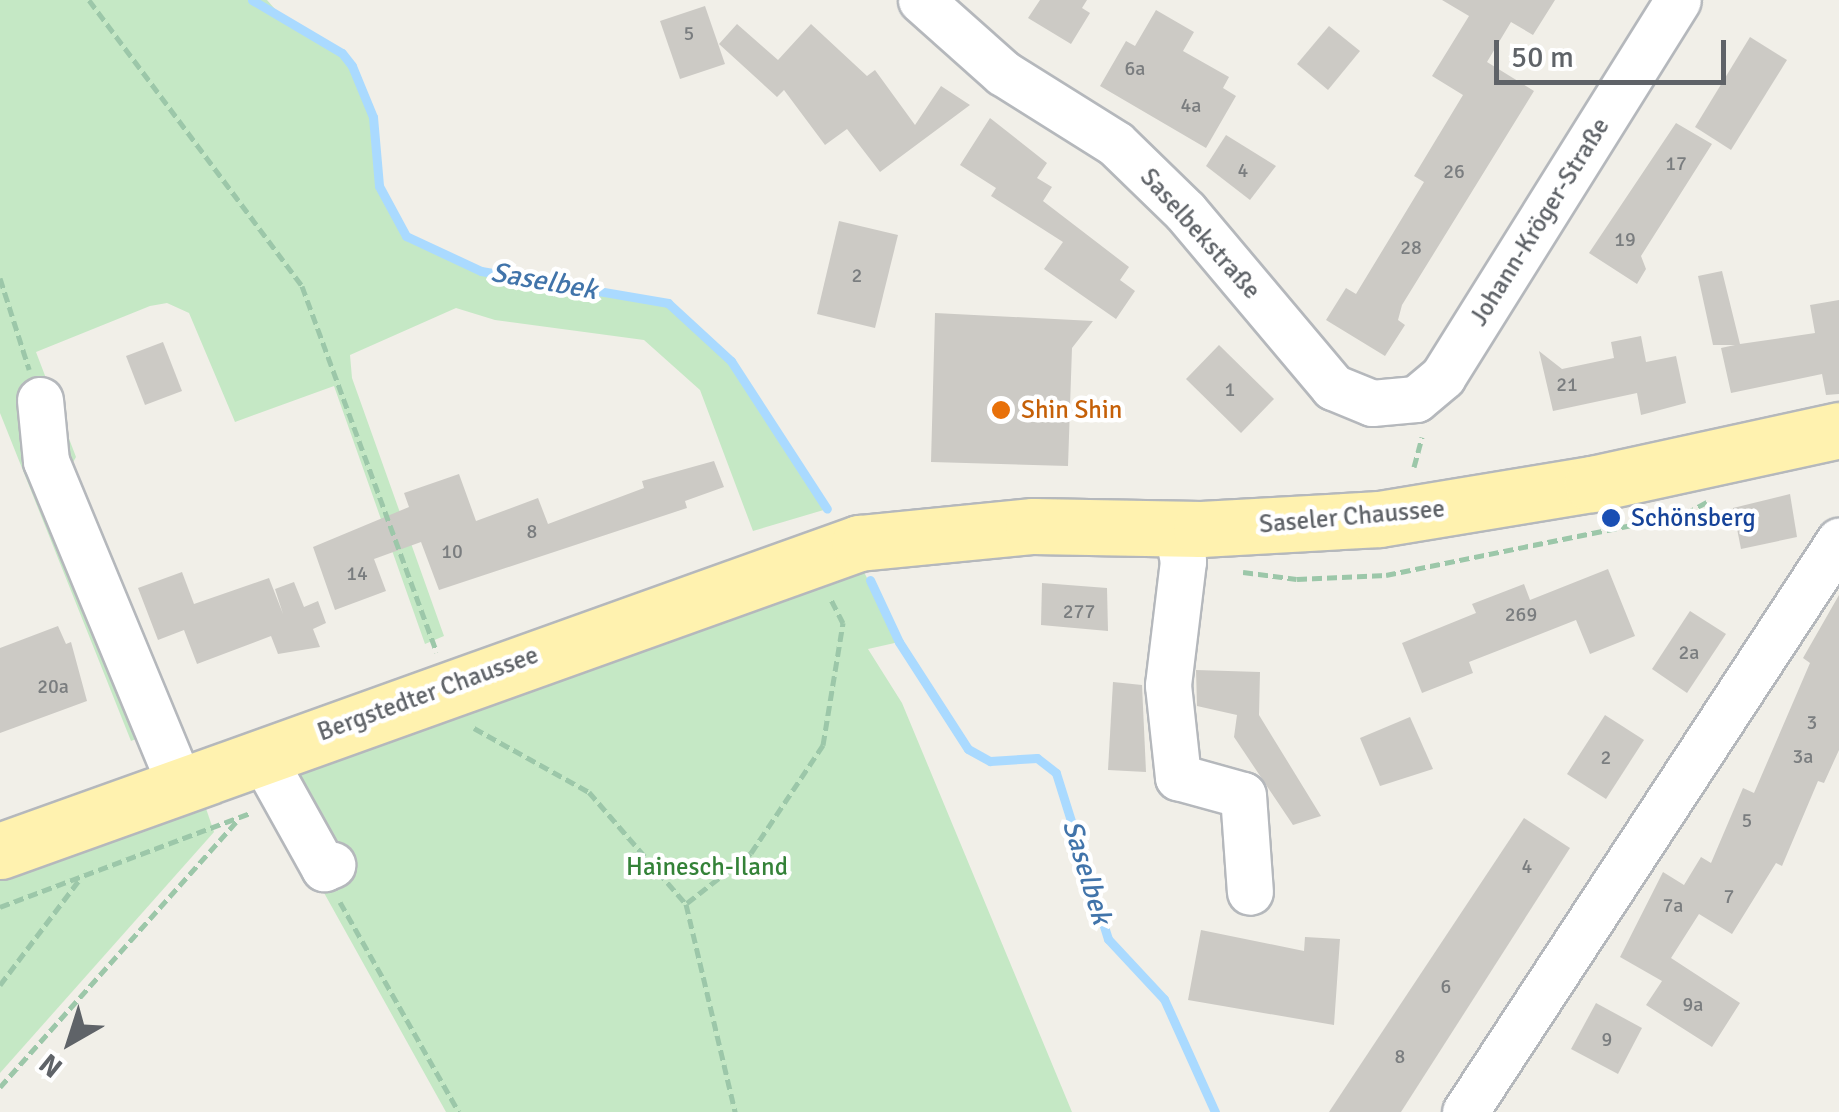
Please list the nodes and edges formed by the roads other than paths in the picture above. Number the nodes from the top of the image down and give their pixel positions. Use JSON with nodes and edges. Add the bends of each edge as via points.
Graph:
{"nodes":[{"id":1,"x":1678,"y":0,"type":"edge"},
{"id":2,"x":927,"y":2,"type":"edge"},
{"id":3,"x":40,"y":400,"type":"road end"},
{"id":4,"x":1394,"y":402,"type":"joint"},
{"id":5,"x":1839,"y":430,"type":"edge"},
{"id":6,"x":1176,"y":528,"type":"junction"},
{"id":7,"x":1839,"y":541,"type":"edge"},
{"id":8,"x":834,"y":550,"type":"joint"},
{"id":9,"x":273,"y":777,"type":"junction"},
{"id":10,"x":180,"y":785,"type":"junction"},
{"id":11,"x":0,"y":851,"type":"edge"},
{"id":12,"x":313,"y":855,"type":"road end"},
{"id":13,"x":1250,"y":892,"type":"dead end"},
{"id":14,"x":1465,"y":1112,"type":"edge"}],
"edges":[{"from":1,"to":4,"type":"street","name":"Johann-Kröger-Straße","via":[[1464,344]]},
{"from":2,"to":4,"type":"street","name":"Saselbekstraße","via":[[1003,73],[1116,144],[1185,211],[1333,387]]},
{"from":3,"to":10,"type":"street","via":[[46,460]]},
{"from":5,"to":6,"type":"main road","name":"Saseler Chaussee","via":[[1592,484],[1380,519]]},
{"from":6,"to":8,"type":"main road","name":"Saseler Chaussee","via":[[998,528]]},
{"from":6,"to":13,"type":"street","via":[[1183,561],[1168,684],[1178,777],[1243,796]]},
{"from":7,"to":14,"type":"street"},
{"from":8,"to":9,"type":"main road","name":"Bergstedter Chaussee","via":[[452,685]]},
{"from":9,"to":10,"type":"main road","name":"Bergstedter Chaussee"},
{"from":9,"to":12,"type":"street"},
{"from":10,"to":11,"type":"main road","name":"Bergstedter Chaussee"}]}
